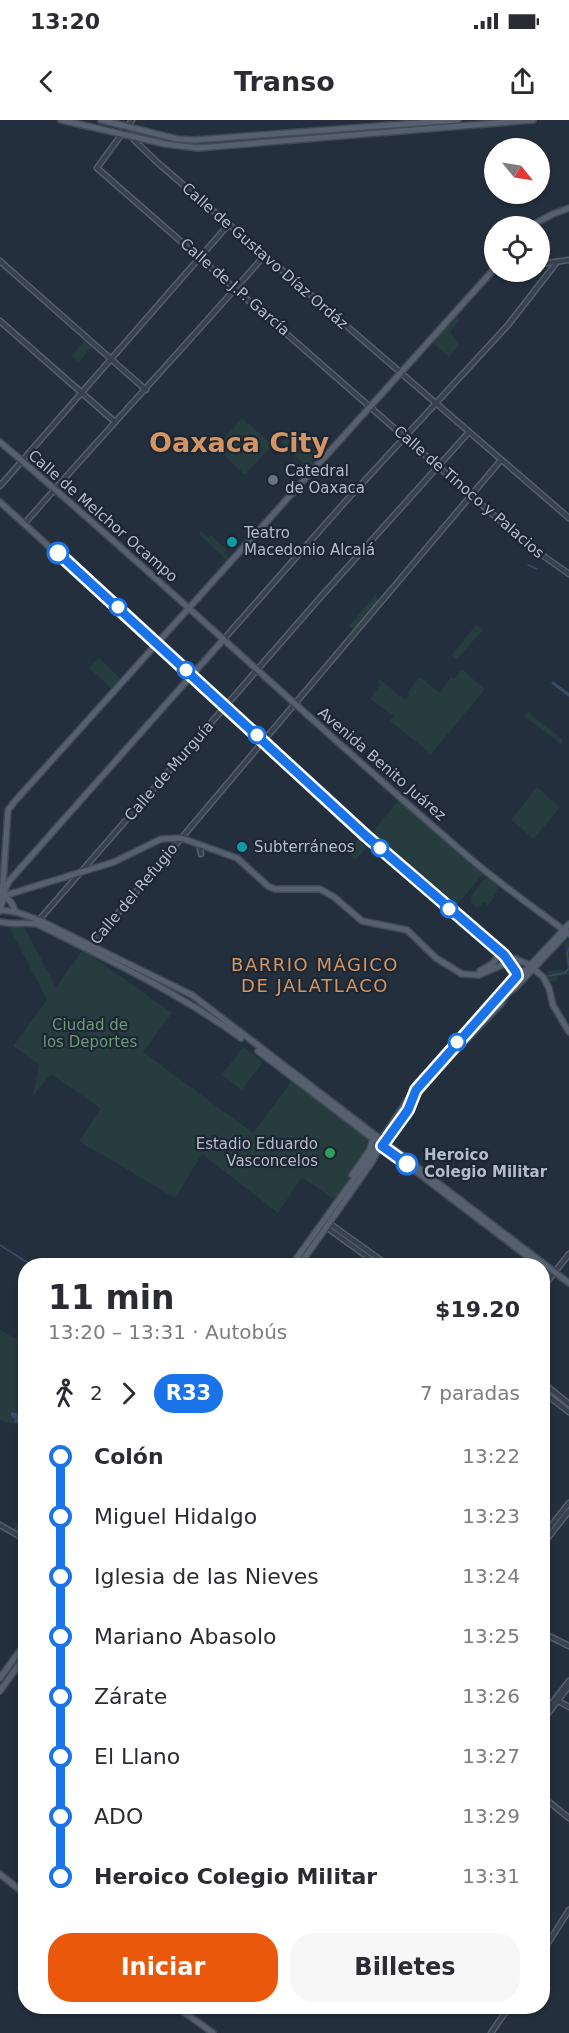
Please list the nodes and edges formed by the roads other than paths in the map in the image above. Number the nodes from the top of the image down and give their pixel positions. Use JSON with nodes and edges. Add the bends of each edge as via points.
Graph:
{"nodes":[{"id":1,"x":61,"y":120,"type":"edge"},
{"id":2,"x":101,"y":120,"type":"edge"},
{"id":3,"x":132,"y":120,"type":"edge"},
{"id":4,"x":458,"y":120,"type":"edge"},
{"id":5,"x":533,"y":120,"type":"edge"},
{"id":6,"x":127,"y":126,"type":"junction"},
{"id":7,"x":122,"y":134,"type":"junction"},
{"id":8,"x":132,"y":136,"type":"junction"},
{"id":9,"x":252,"y":136,"type":"junction"},
{"id":10,"x":237,"y":145,"type":"junction"},
{"id":11,"x":569,"y":208,"type":"edge"},
{"id":12,"x":549,"y":216,"type":"edge"},
{"id":13,"x":229,"y":224,"type":"junction"},
{"id":14,"x":265,"y":255,"type":"junction"},
{"id":15,"x":202,"y":257,"type":"junction"},
{"id":16,"x":569,"y":260,"type":"edge"},
{"id":17,"x":0,"y":261,"type":"edge"},
{"id":18,"x":557,"y":262,"type":"junction"},
{"id":19,"x":550,"y":263,"type":"edge"},
{"id":20,"x":484,"y":280,"type":"edge"},
{"id":21,"x":236,"y":288,"type":"junction"},
{"id":22,"x":0,"y":321,"type":"edge"},
{"id":23,"x":112,"y":359,"type":"junction"},
{"id":24,"x":401,"y":374,"type":"junction"},
{"id":25,"x":146,"y":390,"type":"junction"},
{"id":26,"x":82,"y":394,"type":"junction"},
{"id":27,"x":436,"y":403,"type":"junction"},
{"id":28,"x":371,"y":408,"type":"junction"},
{"id":29,"x":115,"y":422,"type":"junction"},
{"id":30,"x":469,"y":432,"type":"junction"},
{"id":31,"x":404,"y":437,"type":"junction"},
{"id":32,"x":0,"y":442,"type":"edge"},
{"id":33,"x":21,"y":460,"type":"junction"},
{"id":34,"x":501,"y":460,"type":"junction"},
{"id":35,"x":439,"y":467,"type":"junction"},
{"id":36,"x":0,"y":486,"type":"edge"},
{"id":37,"x":56,"y":488,"type":"junction"},
{"id":38,"x":471,"y":496,"type":"junction"},
{"id":39,"x":0,"y":502,"type":"edge"},
{"id":40,"x":569,"y":518,"type":"edge"},
{"id":41,"x":25,"y":523,"type":"junction"},
{"id":42,"x":569,"y":574,"type":"edge"},
{"id":43,"x":190,"y":608,"type":"junction"},
{"id":44,"x":223,"y":640,"type":"junction"},
{"id":45,"x":158,"y":644,"type":"junction"},
{"id":46,"x":257,"y":670,"type":"junction"},
{"id":47,"x":191,"y":675,"type":"junction"},
{"id":48,"x":295,"y":703,"type":"junction"},
{"id":49,"x":225,"y":706,"type":"junction"},
{"id":50,"x":263,"y":741,"type":"junction"},
{"id":51,"x":181,"y":838,"type":"junction"},
{"id":52,"x":202,"y":846,"type":"junction"},
{"id":53,"x":201,"y":854,"type":"dead end"},
{"id":54,"x":84,"y":871,"type":"junction"},
{"id":55,"x":3,"y":875,"type":"junction"},
{"id":56,"x":10,"y":880,"type":"junction"},
{"id":57,"x":19,"y":892,"type":"junction"},
{"id":58,"x":1,"y":895,"type":"edge"},
{"id":59,"x":11,"y":902,"type":"junction"},
{"id":60,"x":0,"y":911,"type":"edge"},
{"id":61,"x":16,"y":912,"type":"junction"},
{"id":62,"x":39,"y":920,"type":"junction"},
{"id":63,"x":0,"y":922,"type":"edge"},
{"id":64,"x":569,"y":924,"type":"edge"},
{"id":65,"x":567,"y":932,"type":"edge"},
{"id":66,"x":88,"y":948,"type":"junction"},
{"id":67,"x":502,"y":954,"type":"junction"},
{"id":68,"x":516,"y":959,"type":"junction"},
{"id":69,"x":509,"y":962,"type":"junction"},
{"id":70,"x":532,"y":967,"type":"junction"},
{"id":71,"x":471,"y":974,"type":"junction"},
{"id":72,"x":506,"y":995,"type":"junction"},
{"id":73,"x":496,"y":1001,"type":"junction"},
{"id":74,"x":569,"y":1032,"type":"edge"},
{"id":75,"x":416,"y":1090,"type":"junction"},
{"id":76,"x":412,"y":1100,"type":"junction"},
{"id":77,"x":379,"y":1142,"type":"junction"},
{"id":78,"x":344,"y":1192,"type":"junction"},
{"id":79,"x":339,"y":1207,"type":"junction"},
{"id":80,"x":325,"y":1223,"type":"junction"},
{"id":81,"x":569,"y":1254,"type":"edge"},
{"id":82,"x":297,"y":1258,"type":"edge"},
{"id":83,"x":304,"y":1258,"type":"edge"},
{"id":84,"x":370,"y":1258,"type":"edge"},
{"id":85,"x":377,"y":1258,"type":"edge"},
{"id":86,"x":530,"y":1258,"type":"edge"},
{"id":87,"x":532,"y":1258,"type":"edge"},
{"id":88,"x":550,"y":1272,"type":"edge"},
{"id":89,"x":550,"y":1272,"type":"edge"},
{"id":90,"x":553,"y":1274,"type":"junction"},
{"id":91,"x":550,"y":1278,"type":"edge"},
{"id":92,"x":569,"y":1286,"type":"edge"},
{"id":93,"x":550,"y":1389,"type":"edge"},
{"id":94,"x":550,"y":1397,"type":"edge"},
{"id":95,"x":569,"y":1404,"type":"edge"},
{"id":96,"x":569,"y":1412,"type":"edge"},
{"id":97,"x":569,"y":1503,"type":"edge"},
{"id":98,"x":569,"y":1511,"type":"edge"},
{"id":99,"x":0,"y":1525,"type":"edge"},
{"id":100,"x":550,"y":1527,"type":"edge"},
{"id":101,"x":18,"y":1535,"type":"edge"},
{"id":102,"x":550,"y":1535,"type":"edge"},
{"id":103,"x":550,"y":1636,"type":"edge"},
{"id":104,"x":569,"y":1646,"type":"edge"},
{"id":105,"x":18,"y":1653,"type":"edge"},
{"id":106,"x":18,"y":1666,"type":"edge"},
{"id":107,"x":0,"y":1678,"type":"edge"},
{"id":108,"x":569,"y":1681,"type":"edge"},
{"id":109,"x":569,"y":1686,"type":"edge"},
{"id":110,"x":0,"y":1691,"type":"edge"},
{"id":111,"x":557,"y":1700,"type":"junction"},
{"id":112,"x":569,"y":1707,"type":"edge"},
{"id":113,"x":550,"y":1708,"type":"edge"},
{"id":114,"x":550,"y":1710,"type":"edge"},
{"id":115,"x":550,"y":1803,"type":"edge"},
{"id":116,"x":569,"y":1818,"type":"edge"},
{"id":117,"x":0,"y":1874,"type":"edge"},
{"id":118,"x":18,"y":1889,"type":"edge"},
{"id":119,"x":569,"y":1910,"type":"edge"},
{"id":120,"x":550,"y":1940,"type":"edge"},
{"id":121,"x":187,"y":2014,"type":"edge"},
{"id":122,"x":503,"y":2014,"type":"edge"},
{"id":123,"x":213,"y":2033,"type":"edge"},
{"id":124,"x":491,"y":2033,"type":"edge"}],
"edges":[{"from":1,"to":7,"type":"main road"},
{"from":2,"to":6,"type":"main road"},
{"from":3,"to":6,"type":"street"},
{"from":4,"to":9,"type":"main road"},
{"from":5,"to":10,"type":"main road"},
{"from":6,"to":7,"type":"street"},
{"from":6,"to":9,"type":"main road","via":[[177,139]]},
{"from":7,"to":8,"type":"main road"},
{"from":7,"to":15,"type":"street","name":"Calle de J.P. García","via":[[98,168]]},
{"from":8,"to":10,"type":"main road","via":[[187,147]]},
{"from":8,"to":13,"type":"street","name":"Calle de Gustavo Díaz Ordáz"},
{"from":9,"to":10,"type":"street"},
{"from":11,"to":12,"type":"main road"},
{"from":13,"to":14,"type":"street","name":"Calle de Gustavo Díaz Ordáz"},
{"from":13,"to":15,"type":"street"},
{"from":14,"to":21,"type":"street"},
{"from":14,"to":24,"type":"street","name":"Calle de Gustavo Díaz Ordáz"},
{"from":15,"to":21,"type":"street","name":"Calle de J.P. García"},
{"from":15,"to":23,"type":"street"},
{"from":16,"to":18,"type":"street"},
{"from":17,"to":23,"type":"street"},
{"from":18,"to":19,"type":"street"},
{"from":18,"to":27,"type":"street","via":[[508,326]]},
{"from":20,"to":24,"type":"main road"},
{"from":21,"to":25,"type":"street"},
{"from":21,"to":28,"type":"street","name":"Calle de J.P. García"},
{"from":22,"to":26,"type":"street"},
{"from":23,"to":25,"type":"street"},
{"from":23,"to":26,"type":"street"},
{"from":24,"to":27,"type":"street","name":"Calle de Gustavo Díaz Ordáz"},
{"from":24,"to":28,"type":"main road"},
{"from":25,"to":29,"type":"street"},
{"from":26,"to":29,"type":"street"},
{"from":26,"to":33,"type":"street"},
{"from":27,"to":30,"type":"street","name":"Calle de Gustavo Díaz Ordáz"},
{"from":27,"to":31,"type":"street"},
{"from":28,"to":31,"type":"street","name":"Calle de Tinoco y Palacios"},
{"from":28,"to":43,"type":"main road"},
{"from":29,"to":37,"type":"street"},
{"from":30,"to":34,"type":"street","name":"Calle de Gustavo Díaz Ordáz"},
{"from":30,"to":35,"type":"street","name":"Calle de Murguía"},
{"from":31,"to":35,"type":"street","name":"Calle de Tinoco y Palacios"},
{"from":31,"to":44,"type":"street"},
{"from":32,"to":33,"type":"main road","name":"Calle de Melchor Ocampo"},
{"from":33,"to":36,"type":"street"},
{"from":33,"to":37,"type":"main road","name":"Calle de Melchor Ocampo"},
{"from":34,"to":38,"type":"street","name":"Calle del Refugio"},
{"from":34,"to":40,"type":"street","name":"Calle de Gustavo Díaz Ordáz"},
{"from":35,"to":38,"type":"street","name":"Calle de Tinoco y Palacios"},
{"from":35,"to":46,"type":"street","name":"Calle de Murguía"},
{"from":37,"to":41,"type":"street"},
{"from":37,"to":43,"type":"main road","name":"Calle de Melchor Ocampo"},
{"from":38,"to":42,"type":"street","name":"Calle de Tinoco y Palacios"},
{"from":38,"to":48,"type":"street","name":"Calle del Refugio"},
{"from":39,"to":41,"type":"main road"},
{"from":41,"to":45,"type":"main road"},
{"from":43,"to":44,"type":"main road","name":"Avenida Benito Juárez"},
{"from":43,"to":45,"type":"main road"},
{"from":44,"to":46,"type":"main road","name":"Avenida Benito Juárez"},
{"from":44,"to":47,"type":"main road"},
{"from":45,"to":47,"type":"main road"},
{"from":45,"to":55,"type":"main road","via":[[8,810]]},
{"from":46,"to":48,"type":"main road","name":"Avenida Benito Juárez"},
{"from":46,"to":49,"type":"street","name":"Calle de Murguía"},
{"from":47,"to":49,"type":"main road"},
{"from":47,"to":56,"type":"main road"},
{"from":48,"to":50,"type":"street","name":"Calle del Refugio"},
{"from":48,"to":65,"type":"main road","name":"Avenida Benito Juárez","via":[[473,861]]},
{"from":49,"to":50,"type":"main road"},
{"from":49,"to":54,"type":"street","name":"Calle de Murguía"},
{"from":50,"to":51,"type":"street","name":"Calle del Refugio"},
{"from":50,"to":67,"type":"main road"},
{"from":51,"to":52,"type":"main road"},
{"from":51,"to":54,"type":"main road","via":[[161,839]]},
{"from":51,"to":66,"type":"street","name":"Calle del Refugio"},
{"from":52,"to":53,"type":"street"},
{"from":52,"to":71,"type":"main road","via":[[237,858],[275,889],[320,889],[362,921],[402,927],[445,965]]},
{"from":54,"to":57,"type":"main road"},
{"from":54,"to":62,"type":"street","name":"Calle de Murguía"},
{"from":55,"to":56,"type":"main road"},
{"from":55,"to":58,"type":"main road"},
{"from":56,"to":58,"type":"main road"},
{"from":57,"to":58,"type":"main road"},
{"from":57,"to":59,"type":"main road"},
{"from":58,"to":59,"type":"main road"},
{"from":58,"to":60,"type":"main road"},
{"from":59,"to":61,"type":"main road"},
{"from":60,"to":61,"type":"main road"},
{"from":61,"to":62,"type":"main road"},
{"from":62,"to":66,"type":"main road"},
{"from":63,"to":66,"type":"main road","via":[[37,924]]},
{"from":64,"to":65,"type":"main road"},
{"from":65,"to":70,"type":"main road"},
{"from":66,"to":77,"type":"main road","via":[[192,995]]},
{"from":67,"to":68,"type":"main road"},
{"from":67,"to":69,"type":"main road"},
{"from":67,"to":71,"type":"main road"},
{"from":68,"to":69,"type":"main road"},
{"from":68,"to":70,"type":"main road"},
{"from":69,"to":71,"type":"main road","via":[[479,975]]},
{"from":69,"to":73,"type":"main road","via":[[517,976]]},
{"from":70,"to":72,"type":"main road"},
{"from":70,"to":74,"type":"main road","via":[[546,982],[553,1005]]},
{"from":72,"to":73,"type":"main road"},
{"from":72,"to":76,"type":"main road"},
{"from":73,"to":75,"type":"main road"},
{"from":75,"to":76,"type":"main road"},
{"from":75,"to":77,"type":"main road"},
{"from":76,"to":77,"type":"main road","via":[[408,1110]]},
{"from":77,"to":78,"type":"main road","via":[[369,1151]]},
{"from":77,"to":79,"type":"main road","via":[[372,1162]]},
{"from":77,"to":86,"type":"main road"},
{"from":77,"to":87,"type":"main road"},
{"from":78,"to":79,"type":"main road"},
{"from":78,"to":80,"type":"main road"},
{"from":79,"to":80,"type":"main road"},
{"from":80,"to":82,"type":"main road"},
{"from":80,"to":83,"type":"main road"},
{"from":80,"to":84,"type":"street"},
{"from":80,"to":85,"type":"street"},
{"from":81,"to":90,"type":"street"},
{"from":88,"to":90,"type":"main road"},
{"from":89,"to":90,"type":"main road"},
{"from":90,"to":91,"type":"street"},
{"from":90,"to":92,"type":"main road"},
{"from":93,"to":95,"type":"street"},
{"from":94,"to":96,"type":"street"},
{"from":97,"to":100,"type":"street"},
{"from":98,"to":102,"type":"street"},
{"from":99,"to":101,"type":"street"},
{"from":103,"to":104,"type":"street"},
{"from":105,"to":107,"type":"main road"},
{"from":106,"to":110,"type":"main road"},
{"from":108,"to":111,"type":"street"},
{"from":109,"to":111,"type":"street"},
{"from":111,"to":112,"type":"street"},
{"from":111,"to":113,"type":"street"},
{"from":111,"to":114,"type":"street"},
{"from":115,"to":116,"type":"street"},
{"from":117,"to":118,"type":"main road"},
{"from":119,"to":120,"type":"street"},
{"from":121,"to":123,"type":"main road"},
{"from":122,"to":124,"type":"street"}]}
